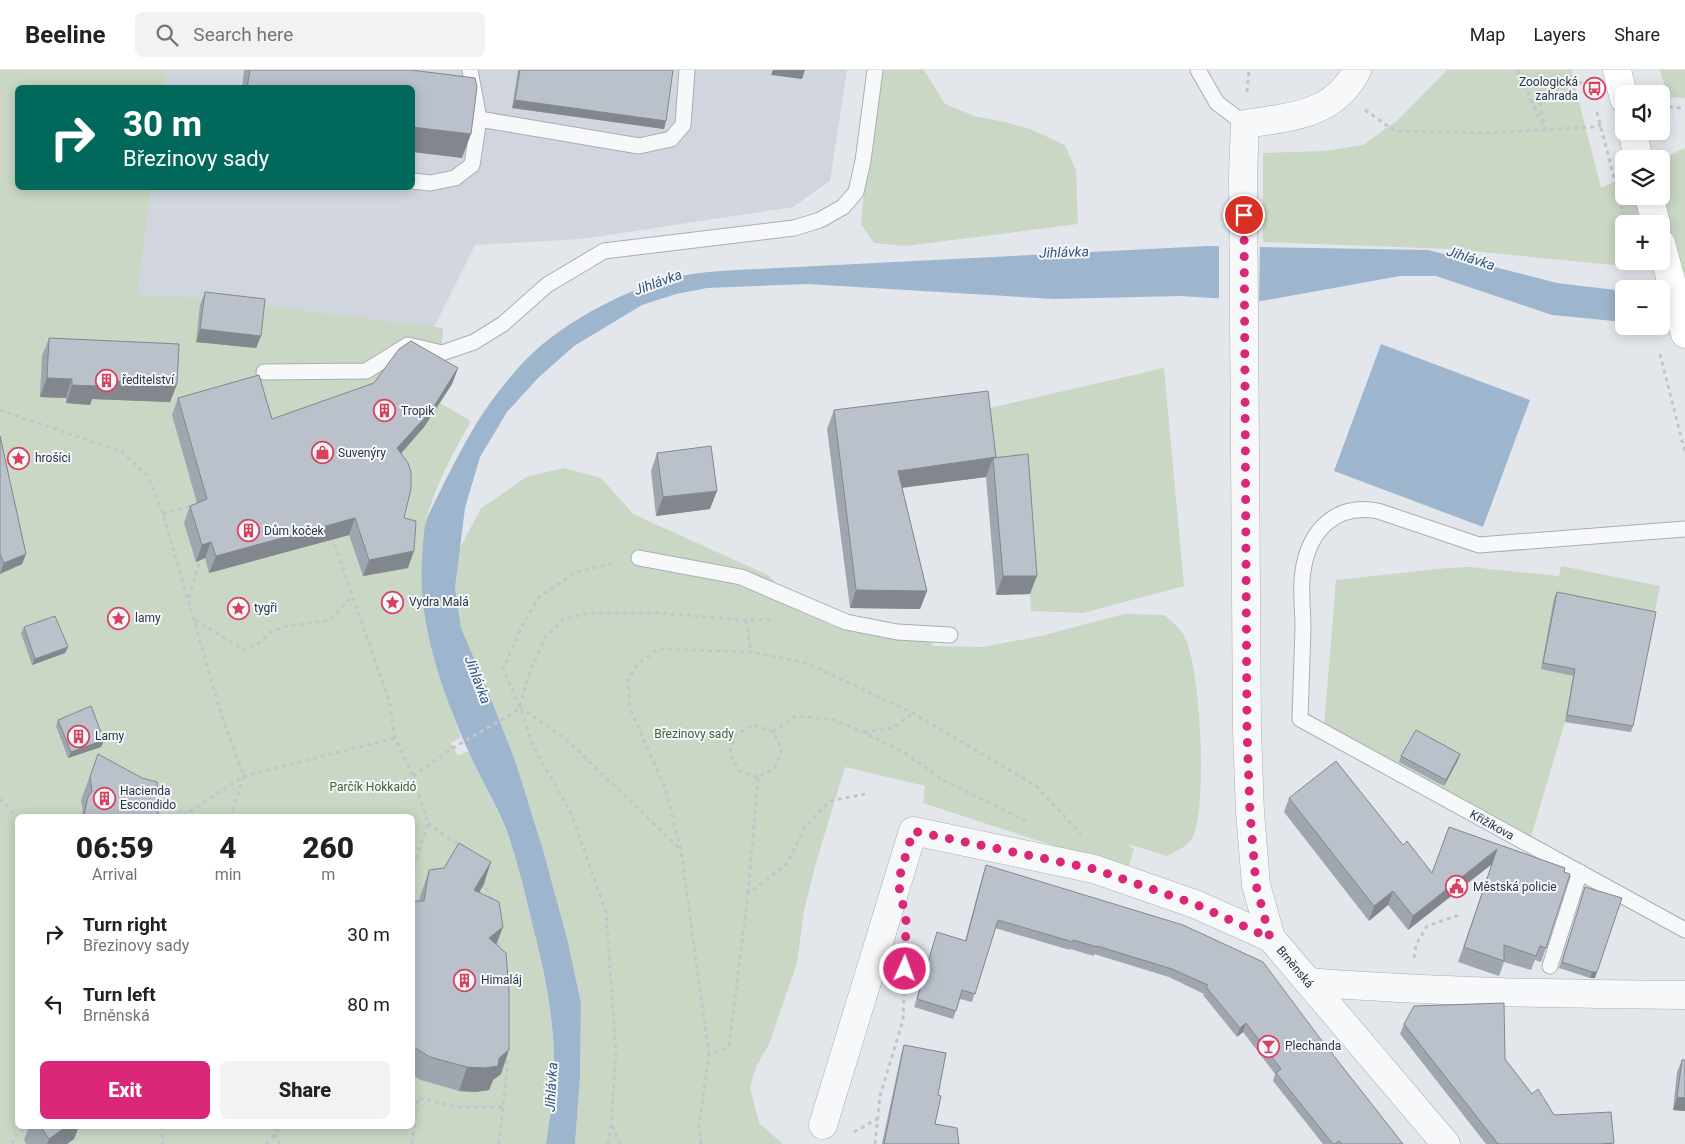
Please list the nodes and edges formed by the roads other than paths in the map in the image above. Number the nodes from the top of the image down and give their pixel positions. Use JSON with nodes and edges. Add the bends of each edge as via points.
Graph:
{"nodes":[{"id":1,"x":470,"y":70,"type":"edge"},
{"id":2,"x":687,"y":70,"type":"edge"},
{"id":3,"x":875,"y":70,"type":"edge"},
{"id":4,"x":1198,"y":70,"type":"edge"},
{"id":5,"x":1357,"y":70,"type":"edge"},
{"id":6,"x":1616,"y":70,"type":"edge"},
{"id":7,"x":1620,"y":85,"type":"edge"},
{"id":8,"x":479,"y":119,"type":"junction"},
{"id":9,"x":1244,"y":124,"type":"junction"},
{"id":10,"x":415,"y":181,"type":"edge"},
{"id":11,"x":1668,"y":270,"type":"edge"},
{"id":12,"x":1685,"y":334,"type":"edge"},
{"id":13,"x":264,"y":372,"type":"dead end"},
{"id":14,"x":1685,"y":529,"type":"edge"},
{"id":15,"x":639,"y":558,"type":"road end"},
{"id":16,"x":950,"y":635,"type":"dead end"},
{"id":17,"x":1580,"y":872,"type":"junction"},
{"id":18,"x":1685,"y":930,"type":"edge"},
{"id":19,"x":1270,"y":938,"type":"junction"},
{"id":20,"x":1550,"y":966,"type":"dead end"},
{"id":21,"x":1308,"y":982,"type":"junction"},
{"id":22,"x":1685,"y":995,"type":"edge"},
{"id":23,"x":823,"y":1125,"type":"dead end"},
{"id":24,"x":1446,"y":1144,"type":"edge"}],
"edges":[{"from":1,"to":8,"type":"lane"},
{"from":2,"to":8,"type":"lane","via":[[683,125],[671,139],[659,142],[639,146]]},
{"from":3,"to":13,"type":"lane","via":[[856,192],[843,207],[820,220],[794,228],[604,251],[547,284],[504,324],[474,342],[442,353],[408,345],[366,371]]},
{"from":4,"to":9,"type":"lane","via":[[1217,104]]},
{"from":5,"to":9,"type":"street","via":[[1341,94],[1324,107],[1293,117]]},
{"from":6,"to":7,"type":"main road"},
{"from":8,"to":10,"type":"lane","via":[[472,165],[455,178],[430,183]]},
{"from":9,"to":19,"type":"street","name":"Brněnská","via":[[1247,731],[1256,885]]},
{"from":11,"to":12,"type":"main road"},
{"from":14,"to":17,"type":"lane","name":"Křižíkova","via":[[1479,545],[1365,508],[1344,511],[1325,524],[1309,545],[1303,572],[1300,719]]},
{"from":15,"to":16,"type":"lane","via":[[741,577],[846,622],[897,632]]},
{"from":17,"to":18,"type":"lane","name":"Křižíkova"},
{"from":17,"to":20,"type":"lane"},
{"from":19,"to":21,"type":"street","name":"Brněnská"},
{"from":19,"to":23,"type":"street","via":[[1195,904],[1094,869],[913,831]]},
{"from":21,"to":22,"type":"street","via":[[1546,994]]},
{"from":21,"to":24,"type":"street","name":"Brněnská"}]}
